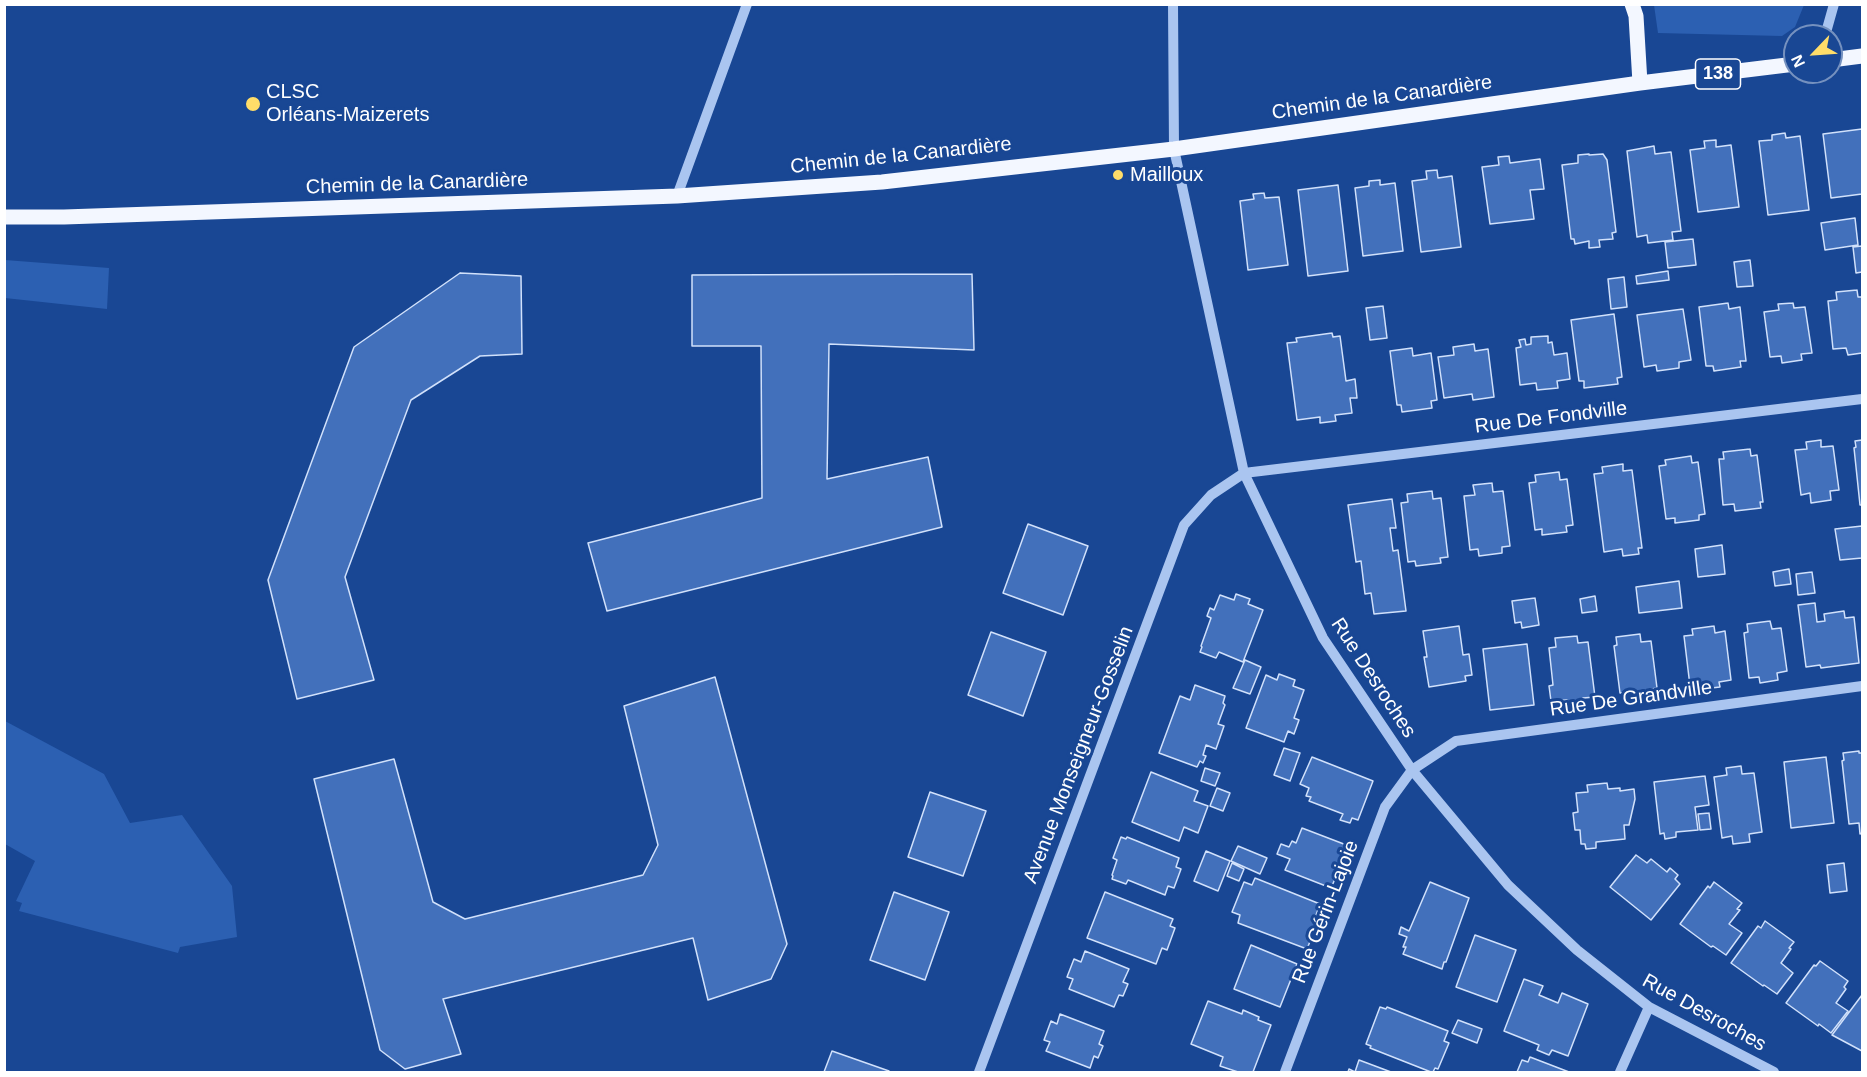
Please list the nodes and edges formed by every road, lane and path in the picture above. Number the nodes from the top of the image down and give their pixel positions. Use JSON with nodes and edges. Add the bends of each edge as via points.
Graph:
{"nodes":[{"id":1,"x":747,"y":4,"type":"edge"},
{"id":2,"x":1173,"y":4,"type":"edge"},
{"id":3,"x":1632,"y":4,"type":"edge"},
{"id":4,"x":1834,"y":4,"type":"edge"},
{"id":5,"x":1828,"y":24,"type":"edge"},
{"id":6,"x":1863,"y":56,"type":"edge"},
{"id":7,"x":1843,"y":58,"type":"edge"},
{"id":8,"x":1783,"y":65,"type":"edge"},
{"id":9,"x":1641,"y":83,"type":"junction"},
{"id":10,"x":1174,"y":149,"type":"junction"},
{"id":11,"x":677,"y":196,"type":"junction"},
{"id":12,"x":4,"y":217,"type":"edge"},
{"id":13,"x":1863,"y":399,"type":"edge"},
{"id":14,"x":1244,"y":473,"type":"junction"},
{"id":15,"x":1863,"y":687,"type":"edge"},
{"id":16,"x":1412,"y":770,"type":"junction"},
{"id":17,"x":1649,"y":1007,"type":"junction"},
{"id":18,"x":979,"y":1072,"type":"edge"},
{"id":19,"x":1285,"y":1072,"type":"edge"},
{"id":20,"x":1620,"y":1072,"type":"edge"},
{"id":21,"x":1774,"y":1072,"type":"edge"}],
"edges":[{"from":1,"to":11,"type":"street"},
{"from":2,"to":10,"type":"street","name":"Rue Desroches"},
{"from":3,"to":9,"type":"main road"},
{"from":4,"to":5,"type":"street"},
{"from":6,"to":7,"type":"main road"},
{"from":8,"to":9,"type":"main road","name":"Chemin de la Canardière","number":"138"},
{"from":9,"to":10,"type":"main road","name":"Chemin de la Canardière"},
{"from":10,"to":11,"type":"main road","name":"Chemin de la Canardière","via":[[882,182]]},
{"from":10,"to":14,"type":"street","name":"Rue Desroches"},
{"from":11,"to":12,"type":"main road","name":"Chemin de la Canardière"},
{"from":13,"to":14,"type":"street","name":"Rue De Fondville"},
{"from":14,"to":16,"type":"street","name":"Rue Desroches","via":[[1323,638]]},
{"from":14,"to":18,"type":"street","name":"Avenue Monseigneur-Gosselin","via":[[1211,495],[1184,525]]},
{"from":15,"to":16,"type":"street","name":"Rue De Grandville","via":[[1456,741]]},
{"from":16,"to":17,"type":"street","name":"Rue Desroches","via":[[1508,885],[1577,950]]},
{"from":16,"to":19,"type":"street","name":"Rue Gérin-Lajoie","via":[[1385,807]]},
{"from":17,"to":20,"type":"street"},
{"from":17,"to":21,"type":"street","name":"Rue Desroches"}]}
